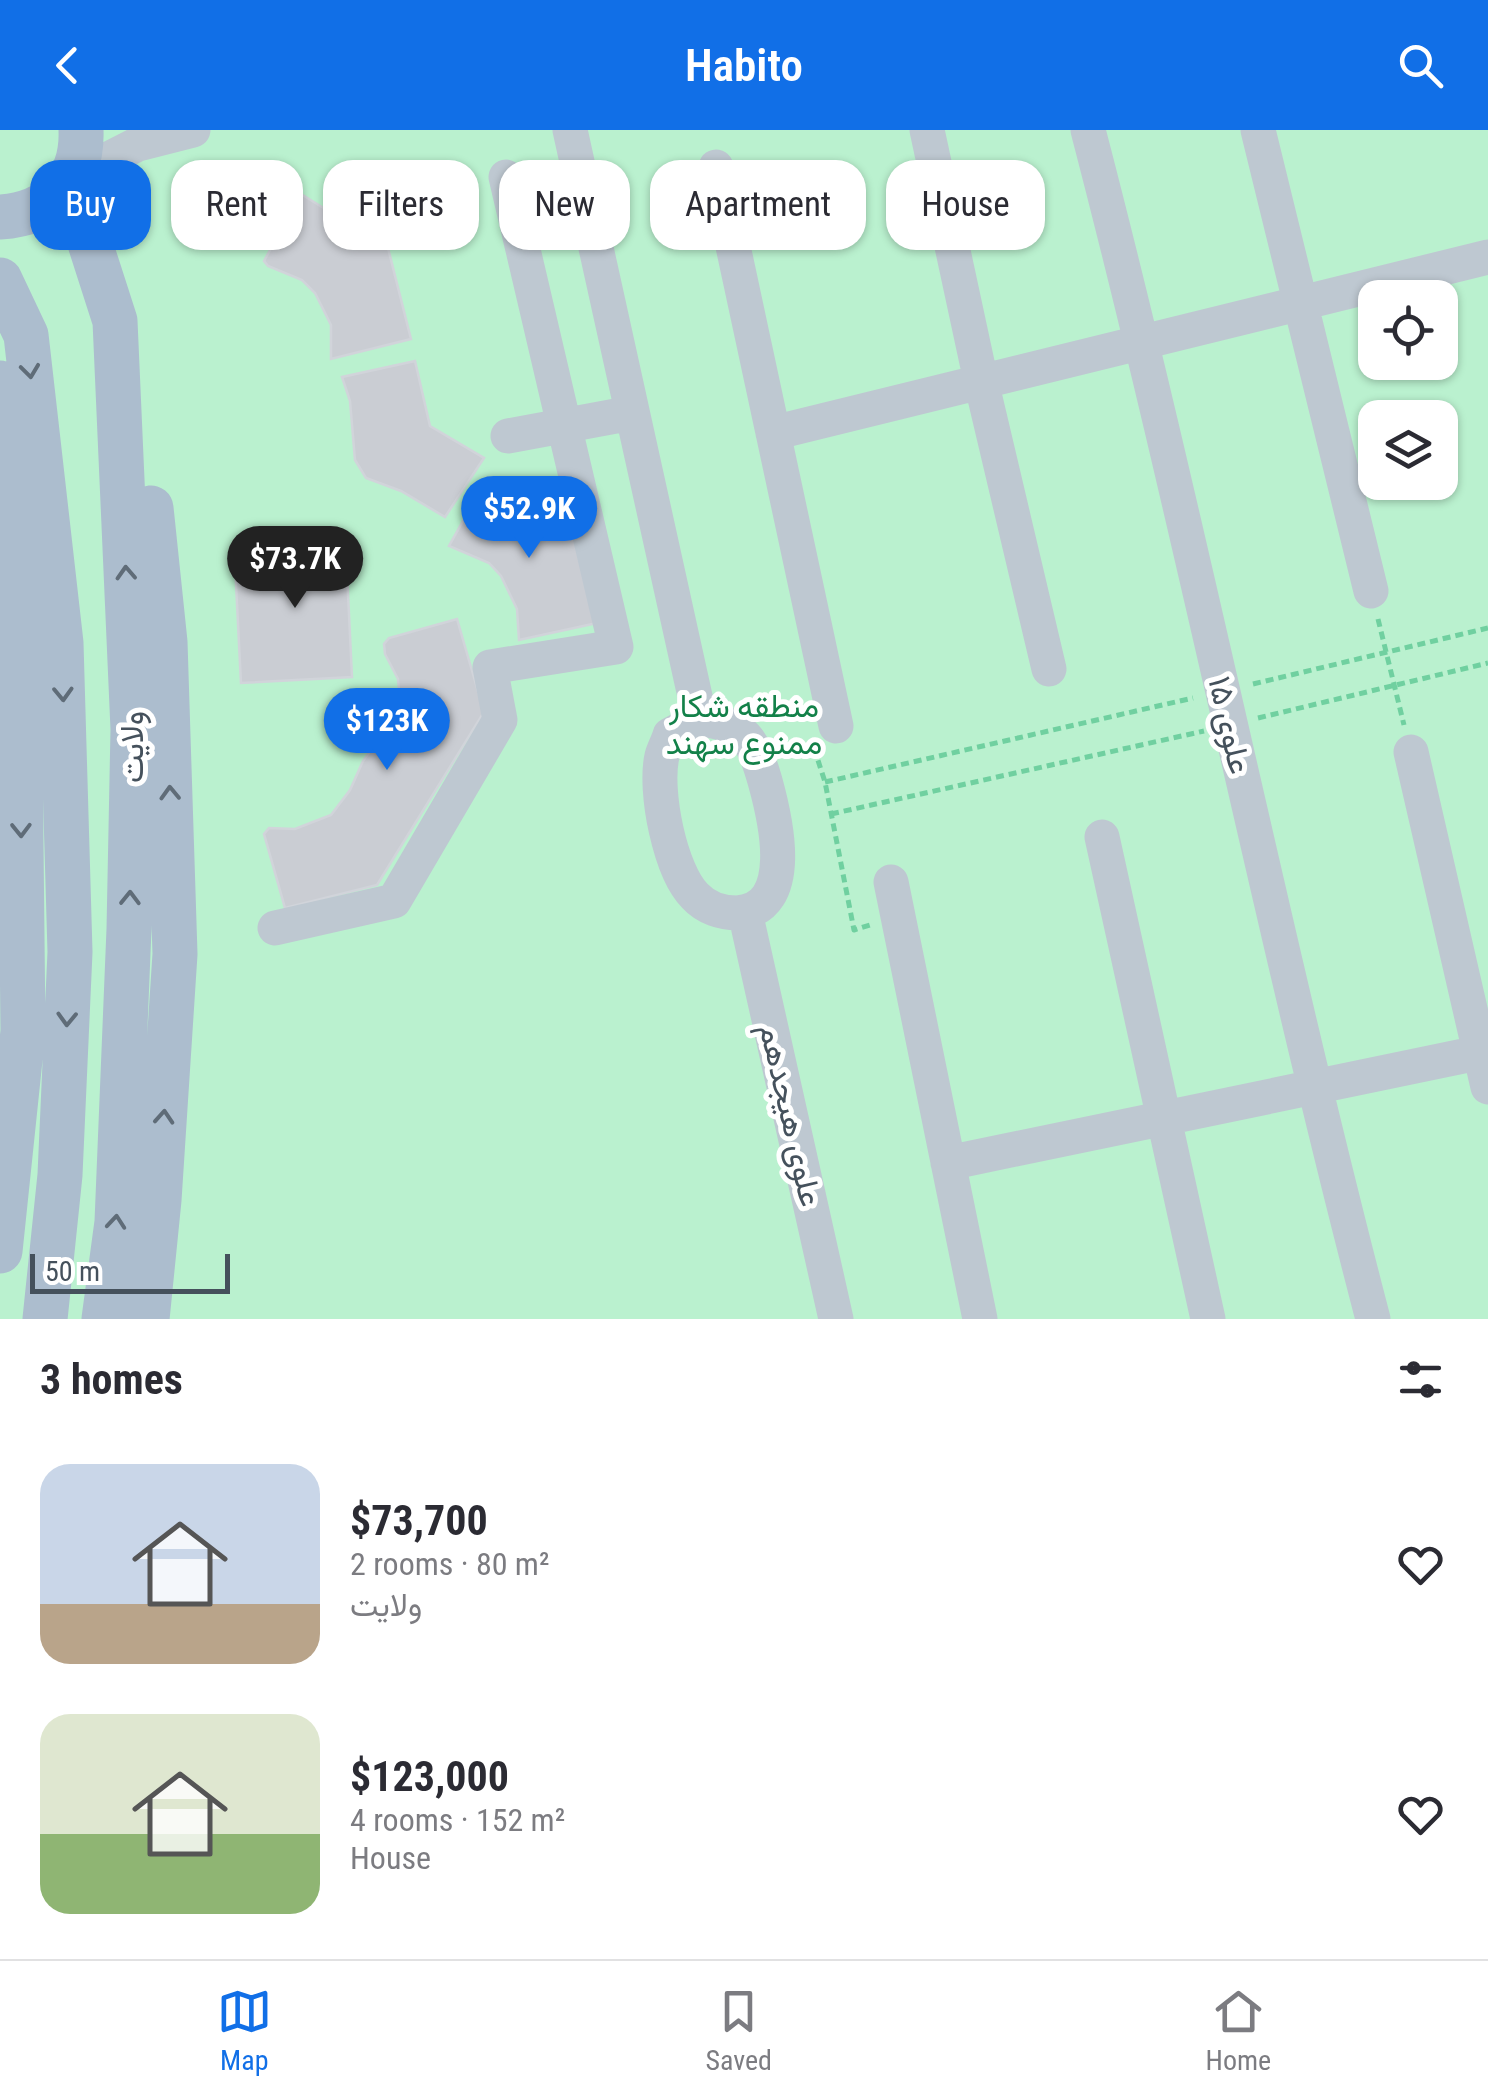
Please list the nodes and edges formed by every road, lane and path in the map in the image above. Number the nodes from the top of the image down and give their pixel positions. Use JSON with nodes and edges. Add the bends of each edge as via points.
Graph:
{"nodes":[{"id":1,"x":81,"y":130,"type":"edge"},
{"id":2,"x":193,"y":130,"type":"edge"},
{"id":3,"x":570,"y":130,"type":"edge"},
{"id":4,"x":926,"y":130,"type":"edge"},
{"id":5,"x":1088,"y":130,"type":"edge"},
{"id":6,"x":1258,"y":130,"type":"edge"},
{"id":7,"x":78,"y":160,"type":"edge"},
{"id":8,"x":108,"y":160,"type":"edge"},
{"id":9,"x":30,"y":212,"type":"edge"},
{"id":10,"x":0,"y":216,"type":"edge"},
{"id":11,"x":94,"y":250,"type":"edge"},
{"id":12,"x":523,"y":250,"type":"edge"},
{"id":13,"x":734,"y":250,"type":"edge"},
{"id":14,"x":1488,"y":258,"type":"edge"},
{"id":15,"x":0,"y":280,"type":"edge"},
{"id":16,"x":1300,"y":303,"type":"junction"},
{"id":17,"x":115,"y":321,"type":"junction"},
{"id":18,"x":1143,"y":341,"type":"junction"},
{"id":19,"x":981,"y":381,"type":"junction"},
{"id":20,"x":0,"y":383,"type":"edge"},
{"id":21,"x":632,"y":413,"type":"junction"},
{"id":22,"x":564,"y":426,"type":"junction"},
{"id":23,"x":774,"y":433,"type":"junction"},
{"id":24,"x":508,"y":436,"type":"dead end"},
{"id":25,"x":1371,"y":591,"type":"joint"},
{"id":26,"x":1488,"y":628,"type":"edge"},
{"id":27,"x":1386,"y":652,"type":"junction"},
{"id":28,"x":1488,"y":663,"type":"edge"},
{"id":29,"x":1050,"y":670,"type":"dead end"},
{"id":30,"x":1395,"y":685,"type":"junction"},
{"id":31,"x":1226,"y":708,"type":"junction"},
{"id":32,"x":835,"y":716,"type":"joint"},
{"id":33,"x":700,"y":719,"type":"junction"},
{"id":34,"x":1411,"y":752,"type":"joint"},
{"id":35,"x":825,"y":782,"type":"junction"},
{"id":36,"x":831,"y":814,"type":"junction"},
{"id":37,"x":1102,"y":837,"type":"dead end"},
{"id":38,"x":890,"y":882,"type":"dead end"},
{"id":39,"x":745,"y":912,"type":"junction"},
{"id":40,"x":898,"y":917,"type":"junction"},
{"id":41,"x":275,"y":928,"type":"dead end"},
{"id":42,"x":1485,"y":1064,"type":"edge"},
{"id":43,"x":1312,"y":1088,"type":"junction"},
{"id":44,"x":1164,"y":1118,"type":"junction"},
{"id":45,"x":948,"y":1162,"type":"junction"},
{"id":46,"x":0,"y":1251,"type":"edge"},
{"id":47,"x":46,"y":1319,"type":"edge"},
{"id":48,"x":104,"y":1319,"type":"edge"},
{"id":49,"x":147,"y":1319,"type":"edge"},
{"id":50,"x":836,"y":1319,"type":"edge"},
{"id":51,"x":980,"y":1319,"type":"edge"},
{"id":52,"x":1208,"y":1319,"type":"edge"},
{"id":53,"x":1372,"y":1319,"type":"edge"}],
"edges":[{"from":1,"to":7,"type":"main road"},
{"from":2,"to":8,"type":"street","via":[[138,144]]},
{"from":3,"to":21,"type":"street"},
{"from":4,"to":19,"type":"street"},
{"from":5,"to":18,"type":"street","name":"علوی ۱۵"},
{"from":6,"to":16,"type":"street"},
{"from":9,"to":10,"type":"main road"},
{"from":11,"to":17,"type":"main road","name":"ولایت"},
{"from":12,"to":22,"type":"street"},
{"from":13,"to":23,"type":"street"},
{"from":14,"to":16,"type":"street"},
{"from":15,"to":47,"type":"main road","name":"ولایت","one_way":true,"via":[[26,335],[61,644],[70,952]]},
{"from":16,"to":18,"type":"street"},
{"from":16,"to":25,"type":"street"},
{"from":48,"to":17,"type":"main road","name":"ولایت","one_way":true,"via":[[118,1203],[133,729]]},
{"from":49,"to":17,"type":"main road","one_way":true,"via":[[175,954],[165,642],[142,432]]},
{"from":18,"to":19,"type":"street"},
{"from":18,"to":31,"type":"street","name":"علوی ۱۵"},
{"from":19,"to":23,"type":"street"},
{"from":19,"to":29,"type":"street"},
{"from":20,"to":46,"type":"main road","one_way":true,"via":[[20,656],[23,1011]]},
{"from":21,"to":22,"type":"street"},
{"from":21,"to":33,"type":"street"},
{"from":22,"to":24,"type":"street"},
{"from":22,"to":41,"type":"street","via":[[616,647],[490,667],[500,720],[394,901]]},
{"from":23,"to":32,"type":"street"},
{"from":25,"to":27,"type":"path"},
{"from":26,"to":27,"type":"path"},
{"from":27,"to":30,"type":"path"},
{"from":27,"to":31,"type":"path"},
{"from":28,"to":30,"type":"path"},
{"from":30,"to":31,"type":"path"},
{"from":30,"to":34,"type":"path"},
{"from":31,"to":35,"type":"path"},
{"from":31,"to":36,"type":"path"},
{"from":31,"to":43,"type":"street","name":"علوی ۱۵"},
{"from":32,"to":35,"type":"path","via":[[804,717]]},
{"from":33,"to":39,"type":"street","via":[[728,722],[752,742],[774,812],[776,881],[761,904]]},
{"from":33,"to":39,"type":"street","via":[[670,735],[662,758],[666,827],[695,896],[722,914]]},
{"from":34,"to":42,"type":"street"},
{"from":35,"to":36,"type":"path"},
{"from":36,"to":40,"type":"path","via":[[854,930]]},
{"from":37,"to":44,"type":"street"},
{"from":38,"to":40,"type":"street"},
{"from":39,"to":50,"type":"street","name":"علوی هیجدهم"},
{"from":40,"to":45,"type":"street"},
{"from":42,"to":43,"type":"street"},
{"from":43,"to":44,"type":"street"},
{"from":43,"to":53,"type":"street","name":"علوی ۱۵"},
{"from":44,"to":45,"type":"street"},
{"from":44,"to":52,"type":"street"},
{"from":45,"to":51,"type":"street"}]}
